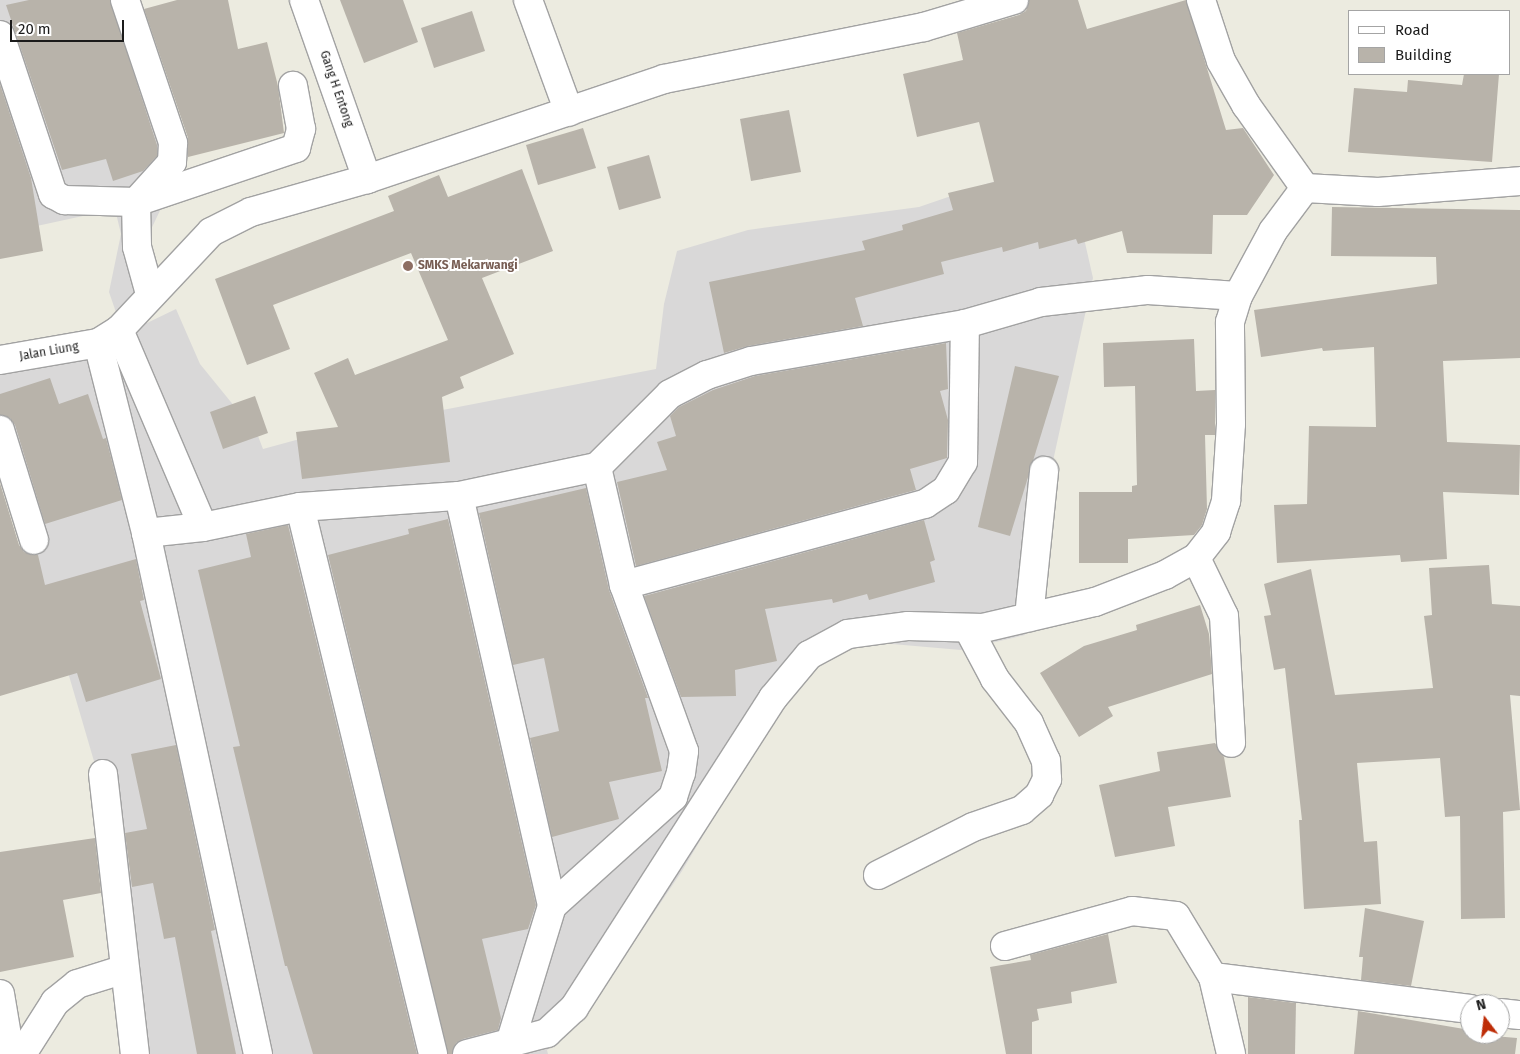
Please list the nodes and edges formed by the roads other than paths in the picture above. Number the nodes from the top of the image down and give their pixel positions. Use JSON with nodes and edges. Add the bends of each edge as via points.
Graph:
{"nodes":[{"id":1,"x":125,"y":0,"type":"edge"},
{"id":2,"x":304,"y":0,"type":"edge"},
{"id":3,"x":528,"y":0,"type":"edge"},
{"id":4,"x":1014,"y":0,"type":"edge"},
{"id":5,"x":1201,"y":0,"type":"edge"},
{"id":6,"x":0,"y":35,"type":"edge"},
{"id":7,"x":293,"y":86,"type":"dead end"},
{"id":8,"x":569,"y":112,"type":"junction"},
{"id":9,"x":367,"y":179,"type":"junction"},
{"id":10,"x":1520,"y":181,"type":"edge"},
{"id":11,"x":1305,"y":188,"type":"junction"},
{"id":12,"x":136,"y":202,"type":"junction"},
{"id":13,"x":150,"y":294,"type":"junction"},
{"id":14,"x":1238,"y":296,"type":"junction"},
{"id":15,"x":965,"y":324,"type":"junction"},
{"id":16,"x":109,"y":336,"type":"junction"},
{"id":17,"x":0,"y":360,"type":"edge"},
{"id":18,"x":0,"y":430,"type":"edge"},
{"id":19,"x":597,"y":467,"type":"junction"},
{"id":20,"x":1044,"y":471,"type":"dead end"},
{"id":21,"x":459,"y":496,"type":"junction"},
{"id":22,"x":300,"y":507,"type":"junction"},
{"id":23,"x":203,"y":527,"type":"junction"},
{"id":24,"x":146,"y":533,"type":"junction"},
{"id":25,"x":34,"y":540,"type":"dead end"},
{"id":26,"x":1196,"y":558,"type":"junction"},
{"id":27,"x":624,"y":584,"type":"junction"},
{"id":28,"x":1030,"y":617,"type":"junction"},
{"id":29,"x":969,"y":630,"type":"junction"},
{"id":30,"x":1231,"y":743,"type":"dead end"},
{"id":31,"x":103,"y":774,"type":"dead end"},
{"id":32,"x":878,"y":875,"type":"dead end"},
{"id":33,"x":552,"y":906,"type":"junction"},
{"id":34,"x":1004,"y":946,"type":"dead end"},
{"id":35,"x":125,"y":969,"type":"junction"},
{"id":36,"x":1213,"y":977,"type":"junction"},
{"id":37,"x":0,"y":994,"type":"edge"},
{"id":38,"x":1460,"y":1008,"type":"edge"},
{"id":39,"x":510,"y":1043,"type":"junction"},
{"id":40,"x":10,"y":1054,"type":"edge"},
{"id":41,"x":22,"y":1054,"type":"edge"},
{"id":42,"x":135,"y":1054,"type":"edge"},
{"id":43,"x":258,"y":1054,"type":"edge"},
{"id":44,"x":433,"y":1054,"type":"edge"},
{"id":45,"x":467,"y":1054,"type":"edge"},
{"id":46,"x":1231,"y":1054,"type":"edge"}],
"edges":[{"from":1,"to":12,"type":"street","via":[[173,143],[172,162]]},
{"from":2,"to":9,"type":"street","name":"Gang H Entong"},
{"from":3,"to":8,"type":"street"},
{"from":4,"to":8,"type":"street","via":[[924,27],[664,78]]},
{"from":5,"to":11,"type":"street","via":[[1221,61],[1246,105]]},
{"from":6,"to":12,"type":"street","via":[[53,194],[64,200]]},
{"from":7,"to":12,"type":"street","via":[[301,130],[296,148]]},
{"from":8,"to":9,"type":"street"},
{"from":9,"to":13,"type":"street","via":[[251,212],[212,232],[173,276]]},
{"from":10,"to":11,"type":"street","via":[[1378,192]]},
{"from":11,"to":14,"type":"street","via":[[1273,231]]},
{"from":12,"to":13,"type":"street","via":[[138,247]]},
{"from":13,"to":16,"type":"street"},
{"from":14,"to":15,"type":"street","via":[[1148,290],[1041,302]]},
{"from":14,"to":26,"type":"street","via":[[1230,322],[1231,424],[1226,501],[1216,532]]},
{"from":15,"to":19,"type":"street","via":[[750,360],[707,375],[670,394]]},
{"from":15,"to":27,"type":"street","via":[[962,462],[946,490],[925,504]]},
{"from":16,"to":17,"type":"street","name":"Jalan Liung"},
{"from":16,"to":23,"type":"street"},
{"from":16,"to":24,"type":"street"},
{"from":18,"to":25,"type":"street"},
{"from":19,"to":21,"type":"street"},
{"from":19,"to":27,"type":"street"},
{"from":20,"to":28,"type":"street"},
{"from":21,"to":22,"type":"street"},
{"from":21,"to":33,"type":"street"},
{"from":22,"to":23,"type":"street"},
{"from":22,"to":44,"type":"street"},
{"from":23,"to":24,"type":"street"},
{"from":24,"to":43,"type":"street"},
{"from":26,"to":28,"type":"street","via":[[1165,575],[1094,602]]},
{"from":26,"to":30,"type":"street","via":[[1224,616]]},
{"from":27,"to":33,"type":"street","via":[[684,751],[681,773],[673,796]]},
{"from":28,"to":29,"type":"street"},
{"from":29,"to":32,"type":"street","via":[[995,679],[1029,722],[1046,761],[1048,779],[1039,795],[1022,810],[973,828]]},
{"from":29,"to":39,"type":"street","via":[[908,626],[848,634],[809,655],[773,698],[574,1008],[547,1033]]},
{"from":31,"to":35,"type":"street"},
{"from":33,"to":39,"type":"street"},
{"from":34,"to":36,"type":"street","via":[[1132,911],[1176,916]]},
{"from":35,"to":41,"type":"street","via":[[77,984],[55,1002]]},
{"from":35,"to":42,"type":"street"},
{"from":36,"to":38,"type":"street"},
{"from":36,"to":46,"type":"street"},
{"from":37,"to":40,"type":"street"},
{"from":39,"to":45,"type":"street"}]}
